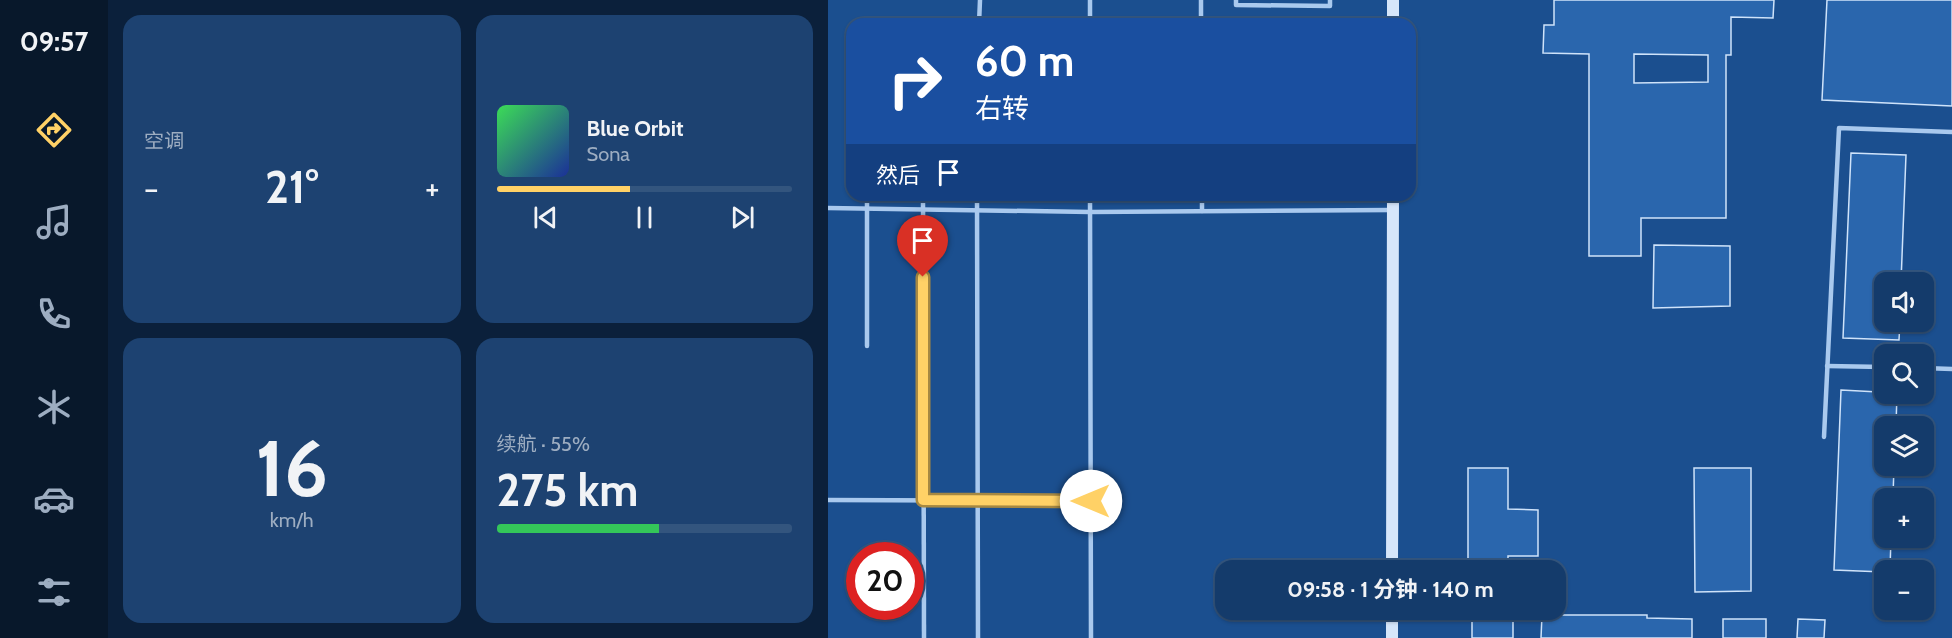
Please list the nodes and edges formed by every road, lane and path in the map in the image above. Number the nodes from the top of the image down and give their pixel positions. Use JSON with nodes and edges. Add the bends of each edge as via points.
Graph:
{"nodes":[{"id":1,"x":980,"y":0,"type":"edge"},
{"id":2,"x":1090,"y":0,"type":"edge"},
{"id":3,"x":1201,"y":0,"type":"edge"},
{"id":4,"x":1236,"y":0,"type":"edge"},
{"id":5,"x":1330,"y":0,"type":"edge"},
{"id":6,"x":1393,"y":0,"type":"edge"},
{"id":7,"x":980,"y":18,"type":"edge"},
{"id":8,"x":1090,"y":18,"type":"edge"},
{"id":9,"x":1201,"y":18,"type":"edge"},
{"id":10,"x":1393,"y":18,"type":"edge"},
{"id":11,"x":1952,"y":132,"type":"edge"},
{"id":12,"x":867,"y":201,"type":"edge"},
{"id":13,"x":923,"y":201,"type":"edge"},
{"id":14,"x":977,"y":201,"type":"edge"},
{"id":15,"x":1090,"y":201,"type":"edge"},
{"id":16,"x":1202,"y":201,"type":"edge"},
{"id":17,"x":1393,"y":201,"type":"edge"},
{"id":18,"x":828,"y":208,"type":"edge"},
{"id":19,"x":867,"y":209,"type":"junction"},
{"id":20,"x":923,"y":210,"type":"junction"},
{"id":21,"x":977,"y":210,"type":"junction"},
{"id":22,"x":1393,"y":210,"type":"junction"},
{"id":23,"x":1202,"y":211,"type":"junction"},
{"id":24,"x":1090,"y":212,"type":"junction"},
{"id":25,"x":867,"y":346,"type":"dead end"},
{"id":26,"x":1827,"y":366,"type":"junction"},
{"id":27,"x":1874,"y":367,"type":"edge"},
{"id":28,"x":1934,"y":368,"type":"edge"},
{"id":29,"x":1952,"y":369,"type":"edge"},
{"id":30,"x":1824,"y":437,"type":"dead end"},
{"id":31,"x":828,"y":500,"type":"edge"},
{"id":32,"x":923,"y":500,"type":"junction"},
{"id":33,"x":977,"y":501,"type":"junction"},
{"id":34,"x":1091,"y":501,"type":"junction"},
{"id":35,"x":1392,"y":560,"type":"edge"},
{"id":36,"x":1392,"y":620,"type":"edge"},
{"id":37,"x":924,"y":638,"type":"edge"},
{"id":38,"x":978,"y":638,"type":"edge"},
{"id":39,"x":1091,"y":638,"type":"edge"},
{"id":40,"x":1392,"y":638,"type":"edge"}],
"edges":[{"from":1,"to":7,"type":"lane"},
{"from":2,"to":8,"type":"lane"},
{"from":3,"to":9,"type":"lane"},
{"from":4,"to":5,"type":"lane","via":[[1236,5],[1330,6]]},
{"from":6,"to":10,"type":"street"},
{"from":11,"to":26,"type":"lane","via":[[1839,128]]},
{"from":12,"to":19,"type":"lane"},
{"from":13,"to":20,"type":"lane"},
{"from":14,"to":21,"type":"lane"},
{"from":15,"to":24,"type":"lane"},
{"from":16,"to":23,"type":"lane"},
{"from":17,"to":22,"type":"street"},
{"from":18,"to":19,"type":"lane"},
{"from":19,"to":20,"type":"lane"},
{"from":19,"to":25,"type":"lane"},
{"from":20,"to":21,"type":"lane"},
{"from":20,"to":32,"type":"lane"},
{"from":21,"to":24,"type":"lane"},
{"from":21,"to":33,"type":"lane"},
{"from":22,"to":23,"type":"lane"},
{"from":22,"to":35,"type":"street"},
{"from":23,"to":24,"type":"lane"},
{"from":24,"to":34,"type":"lane"},
{"from":26,"to":27,"type":"lane"},
{"from":26,"to":30,"type":"lane"},
{"from":28,"to":29,"type":"lane"},
{"from":31,"to":32,"type":"lane"},
{"from":32,"to":33,"type":"lane"},
{"from":32,"to":37,"type":"lane"},
{"from":33,"to":34,"type":"lane"},
{"from":33,"to":38,"type":"lane"},
{"from":34,"to":39,"type":"lane"},
{"from":36,"to":40,"type":"street"}]}
